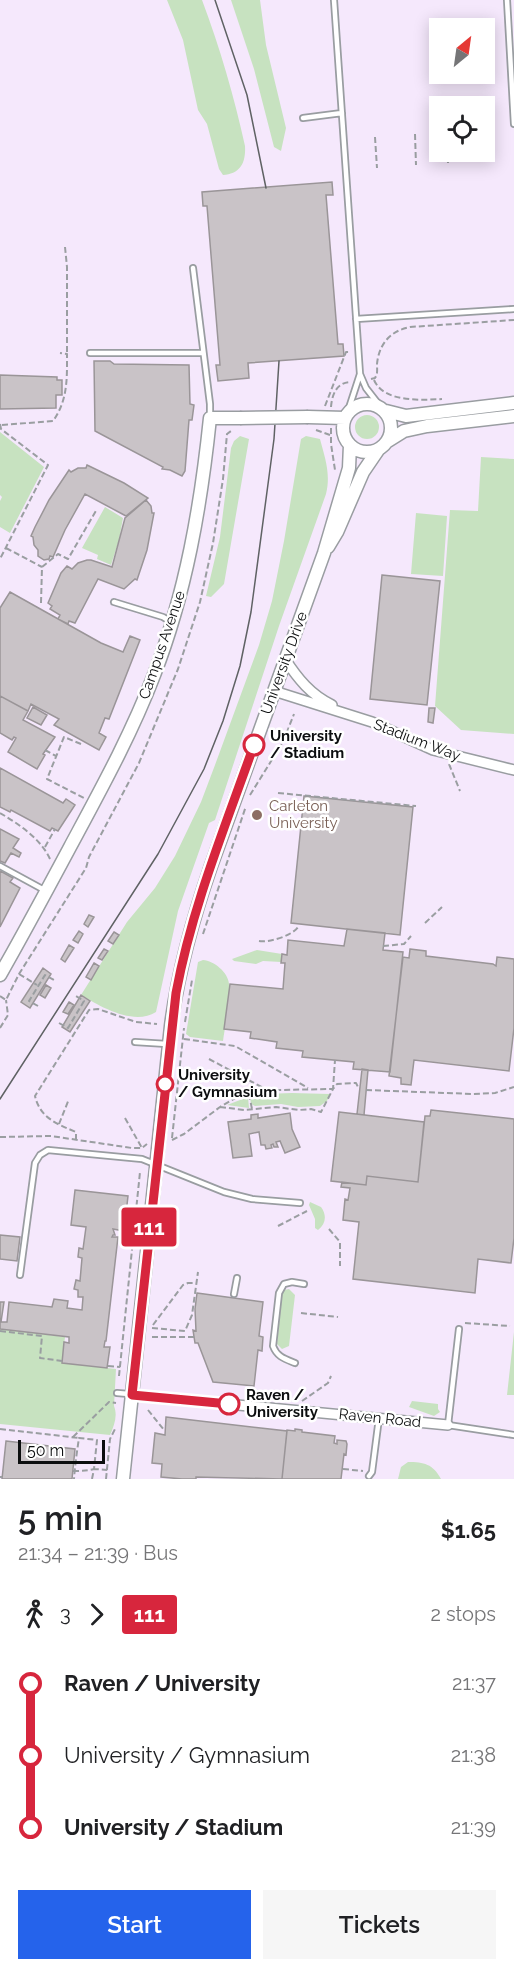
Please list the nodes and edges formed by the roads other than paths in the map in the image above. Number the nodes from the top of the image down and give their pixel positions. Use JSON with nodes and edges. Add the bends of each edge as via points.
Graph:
{"nodes":[{"id":1,"x":334,"y":0,"type":"edge"},
{"id":2,"x":507,"y":0,"type":"edge"},
{"id":3,"x":342,"y":113,"type":"junction"},
{"id":4,"x":303,"y":118,"type":"dead end"},
{"id":5,"x":514,"y":124,"type":"edge"},
{"id":6,"x":193,"y":268,"type":"dead end"},
{"id":7,"x":514,"y":309,"type":"edge"},
{"id":8,"x":356,"y":319,"type":"junction"},
{"id":9,"x":90,"y":353,"type":"dead end"},
{"id":10,"x":202,"y":353,"type":"junction"},
{"id":11,"x":360,"y":374,"type":"junction"},
{"id":12,"x":514,"y":404,"type":"edge"},
{"id":13,"x":383,"y":409,"type":"junction"},
{"id":14,"x":346,"y":416,"type":"junction"},
{"id":15,"x":514,"y":416,"type":"edge"},
{"id":16,"x":210,"y":418,"type":"junction"},
{"id":17,"x":388,"y":441,"type":"junction"},
{"id":18,"x":350,"y":445,"type":"junction"},
{"id":19,"x":378,"y":450,"type":"junction"},
{"id":20,"x":324,"y":553,"type":"junction"},
{"id":21,"x":114,"y":602,"type":"dead end"},
{"id":22,"x":171,"y":622,"type":"junction"},
{"id":23,"x":285,"y":659,"type":"junction"},
{"id":24,"x":274,"y":691,"type":"junction"},
{"id":25,"x":356,"y":717,"type":"junction"},
{"id":26,"x":514,"y":770,"type":"edge"},
{"id":27,"x":0,"y":866,"type":"edge"},
{"id":28,"x":46,"y":891,"type":"junction"},
{"id":29,"x":0,"y":975,"type":"edge"},
{"id":30,"x":135,"y":1042,"type":"dead end"},
{"id":31,"x":170,"y":1044,"type":"junction"},
{"id":32,"x":156,"y":1164,"type":"junction"},
{"id":33,"x":300,"y":1203,"type":"dead end"},
{"id":34,"x":20,"y":1275,"type":"dead end"},
{"id":35,"x":237,"y":1278,"type":"dead end"},
{"id":36,"x":304,"y":1284,"type":"dead end"},
{"id":37,"x":234,"y":1294,"type":"dead end"},
{"id":38,"x":459,"y":1329,"type":"dead end"},
{"id":39,"x":295,"y":1363,"type":"dead end"},
{"id":40,"x":117,"y":1393,"type":"dead end"},
{"id":41,"x":132,"y":1395,"type":"junction"},
{"id":42,"x":379,"y":1418,"type":"junction"},
{"id":43,"x":448,"y":1425,"type":"junction"},
{"id":44,"x":514,"y":1435,"type":"edge"},
{"id":45,"x":370,"y":1474,"type":"road end"},
{"id":46,"x":123,"y":1479,"type":"edge"}],
"edges":[{"from":1,"to":3,"type":"lane"},
{"from":2,"to":5,"type":"lane"},
{"from":3,"to":4,"type":"lane"},
{"from":3,"to":8,"type":"lane"},
{"from":6,"to":10,"type":"lane"},
{"from":7,"to":8,"type":"lane"},
{"from":8,"to":11,"type":"lane"},
{"from":9,"to":10,"type":"lane"},
{"from":10,"to":16,"type":"lane"},
{"from":11,"to":13,"type":"lane"},
{"from":11,"to":14,"type":"lane"},
{"from":12,"to":13,"type":"street","via":[[406,416]]},
{"from":13,"to":14,"type":"street","via":[[365,403]]},
{"from":13,"to":17,"type":"street","via":[[392,426]]},
{"from":14,"to":16,"type":"street","bridge":true},
{"from":14,"to":18,"type":"street","via":[[343,432]]},
{"from":15,"to":17,"type":"street","via":[[427,426],[405,431]]},
{"from":16,"to":22,"type":"street","name":"Campus Avenue","via":[[194,537]]},
{"from":17,"to":19,"type":"street"},
{"from":18,"to":19,"type":"street","via":[[363,452]]},
{"from":18,"to":20,"type":"street","name":"University Drive","via":[[349,468]]},
{"from":19,"to":20,"type":"street","name":"University Drive","via":[[363,472]]},
{"from":20,"to":23,"type":"street","name":"University Drive"},
{"from":21,"to":22,"type":"lane"},
{"from":22,"to":28,"type":"street","name":"Campus Avenue","via":[[137,716]]},
{"from":23,"to":24,"type":"street","name":"University Drive"},
{"from":23,"to":25,"type":"street","name":"Stadium Way","via":[[312,694]]},
{"from":24,"to":25,"type":"street","name":"Stadium Way"},
{"from":24,"to":31,"type":"street","name":"University Drive","via":[[194,917],[179,975]]},
{"from":25,"to":26,"type":"street","name":"Stadium Way","via":[[434,750]]},
{"from":27,"to":28,"type":"lane"},
{"from":28,"to":29,"type":"street","name":"Campus Avenue"},
{"from":30,"to":31,"type":"lane"},
{"from":31,"to":32,"type":"street","name":"University Drive"},
{"from":32,"to":33,"type":"lane","via":[[224,1192]]},
{"from":32,"to":34,"type":"lane","via":[[142,1159],[43,1152],[35,1163]]},
{"from":32,"to":41,"type":"street","name":"University Drive"},
{"from":35,"to":37,"type":"lane"},
{"from":36,"to":39,"type":"lane","via":[[284,1284],[279,1293],[273,1346],[275,1353]]},
{"from":38,"to":43,"type":"lane"},
{"from":40,"to":41,"type":"lane"},
{"from":41,"to":42,"type":"street","name":"Raven Road"},
{"from":41,"to":46,"type":"street","name":"University Drive"},
{"from":42,"to":43,"type":"street","name":"Raven Road"},
{"from":42,"to":45,"type":"lane"},
{"from":43,"to":44,"type":"lane"}]}
